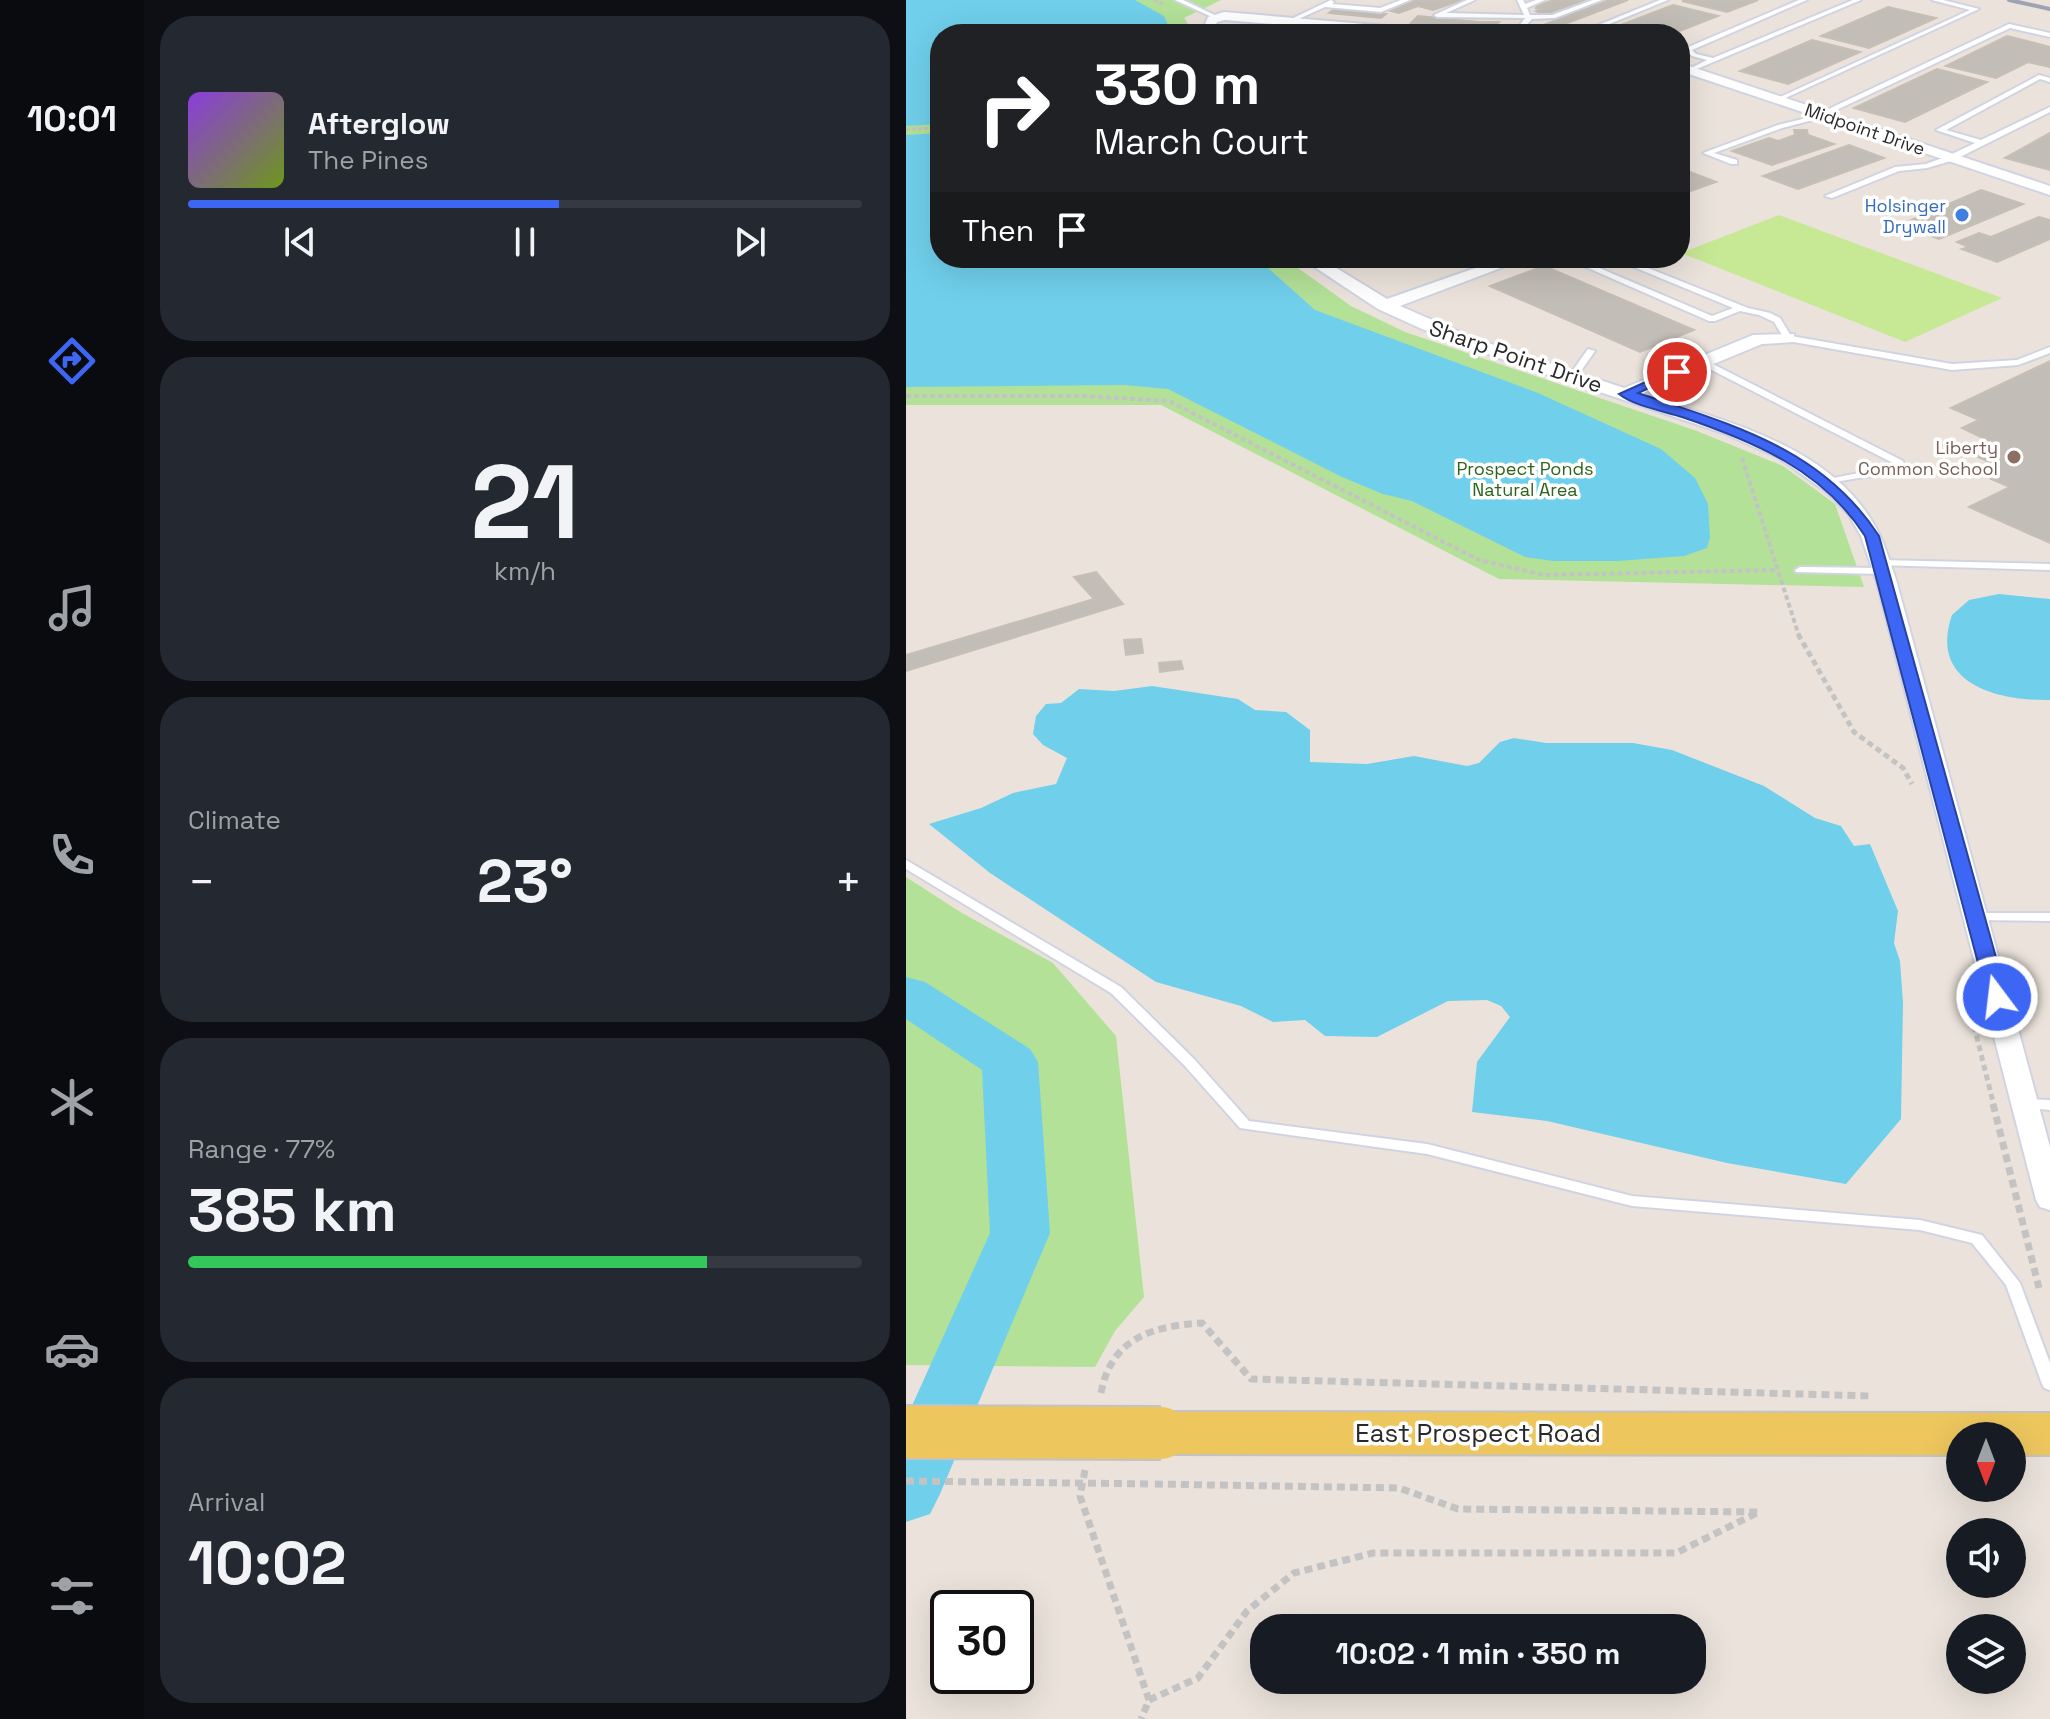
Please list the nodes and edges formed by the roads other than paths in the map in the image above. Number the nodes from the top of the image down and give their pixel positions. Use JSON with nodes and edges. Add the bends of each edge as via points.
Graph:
{"nodes":[{"id":1,"x":1178,"y":0,"type":"edge"},
{"id":2,"x":1335,"y":0,"type":"edge"},
{"id":3,"x":1366,"y":0,"type":"edge"},
{"id":4,"x":1407,"y":0,"type":"edge"},
{"id":5,"x":1472,"y":0,"type":"edge"},
{"id":6,"x":1542,"y":0,"type":"edge"},
{"id":7,"x":1599,"y":0,"type":"edge"},
{"id":8,"x":1665,"y":0,"type":"edge"},
{"id":9,"x":1804,"y":0,"type":"edge"},
{"id":10,"x":1858,"y":0,"type":"edge"},
{"id":11,"x":1935,"y":0,"type":"edge"},
{"id":12,"x":1522,"y":3,"type":"edge"},
{"id":13,"x":1324,"y":5,"type":"junction"},
{"id":14,"x":1350,"y":7,"type":"junction"},
{"id":15,"x":1220,"y":17,"type":"junction"},
{"id":16,"x":1529,"y":18,"type":"junction"},
{"id":17,"x":1290,"y":21,"type":"junction"},
{"id":18,"x":1215,"y":24,"type":"edge"},
{"id":19,"x":1323,"y":24,"type":"edge"},
{"id":20,"x":1524,"y":24,"type":"edge"},
{"id":21,"x":1604,"y":24,"type":"edge"},
{"id":22,"x":2050,"y":35,"type":"edge"},
{"id":23,"x":1690,"y":48,"type":"edge"},
{"id":24,"x":1690,"y":51,"type":"edge"},
{"id":25,"x":1713,"y":60,"type":"junction"},
{"id":26,"x":1690,"y":67,"type":"edge"},
{"id":27,"x":1690,"y":71,"type":"edge"},
{"id":28,"x":2050,"y":80,"type":"edge"},
{"id":29,"x":1779,"y":99,"type":"junction"},
{"id":30,"x":2050,"y":109,"type":"edge"},
{"id":31,"x":1824,"y":115,"type":"junction"},
{"id":32,"x":1982,"y":143,"type":"junction"},
{"id":33,"x":1951,"y":158,"type":"junction"},
{"id":34,"x":1734,"y":162,"type":"dead end"},
{"id":35,"x":2050,"y":191,"type":"edge"},
{"id":36,"x":1829,"y":196,"type":"dead end"},
{"id":37,"x":1322,"y":268,"type":"edge"},
{"id":38,"x":1491,"y":268,"type":"edge"},
{"id":39,"x":1592,"y":268,"type":"edge"},
{"id":40,"x":1641,"y":268,"type":"edge"},
{"id":41,"x":1384,"y":306,"type":"junction"},
{"id":42,"x":1739,"y":308,"type":"junction"},
{"id":43,"x":1788,"y":338,"type":"junction"},
{"id":44,"x":2050,"y":350,"type":"edge"},
{"id":45,"x":1591,"y":351,"type":"dead end"},
{"id":46,"x":1703,"y":362,"type":"junction"},
{"id":47,"x":1573,"y":376,"type":"junction"},
{"id":48,"x":1625,"y":394,"type":"junction"},
{"id":49,"x":1826,"y":482,"type":"junction"},
{"id":50,"x":1882,"y":567,"type":"junction"},
{"id":51,"x":2050,"y":567,"type":"edge"},
{"id":52,"x":1800,"y":570,"type":"dead end"},
{"id":53,"x":906,"y":864,"type":"edge"},
{"id":54,"x":1976,"y":917,"type":"junction"},
{"id":55,"x":2050,"y":917,"type":"edge"},
{"id":56,"x":2025,"y":1104,"type":"junction"},
{"id":57,"x":2050,"y":1105,"type":"edge"},
{"id":58,"x":2050,"y":1200,"type":"edge"},
{"id":59,"x":2050,"y":1384,"type":"edge"},
{"id":60,"x":906,"y":1432,"type":"edge"},
{"id":61,"x":2050,"y":1434,"type":"edge"}],
"edges":[{"from":1,"to":15,"type":"lane"},
{"from":2,"to":13,"type":"lane"},
{"from":3,"to":14,"type":"lane"},
{"from":4,"to":14,"type":"lane","via":[[1381,10]]},
{"from":5,"to":16,"type":"lane","via":[[1437,15]]},
{"from":6,"to":12,"type":"lane"},
{"from":7,"to":16,"type":"lane","via":[[1553,17]]},
{"from":8,"to":21,"type":"lane"},
{"from":9,"to":23,"type":"lane"},
{"from":10,"to":25,"type":"lane"},
{"from":11,"to":29,"type":"lane","via":[[1976,9]]},
{"from":12,"to":16,"type":"lane"},
{"from":13,"to":14,"type":"lane"},
{"from":13,"to":17,"type":"lane"},
{"from":15,"to":17,"type":"street","via":[[1243,11]]},
{"from":15,"to":18,"type":"street"},
{"from":16,"to":20,"type":"lane"},
{"from":17,"to":19,"type":"street"},
{"from":22,"to":31,"type":"lane","via":[[2009,26]]},
{"from":24,"to":25,"type":"lane"},
{"from":25,"to":26,"type":"lane"},
{"from":27,"to":29,"type":"street","name":"Midpoint Drive"},
{"from":28,"to":32,"type":"lane","via":[[2039,77],[1940,130]]},
{"from":29,"to":31,"type":"street","name":"Midpoint Drive"},
{"from":30,"to":32,"type":"lane"},
{"from":31,"to":33,"type":"street","name":"Midpoint Drive"},
{"from":31,"to":34,"type":"lane","via":[[1707,153]]},
{"from":32,"to":33,"type":"lane"},
{"from":33,"to":35,"type":"street","name":"Midpoint Drive"},
{"from":33,"to":36,"type":"lane","via":[[1898,169]]},
{"from":37,"to":41,"type":"street","name":"Sharp Point Drive"},
{"from":38,"to":41,"type":"street"},
{"from":39,"to":42,"type":"lane","via":[[1712,319]]},
{"from":40,"to":42,"type":"lane"},
{"from":41,"to":47,"type":"street","name":"Sharp Point Drive","via":[[1469,342]]},
{"from":42,"to":43,"type":"lane","via":[[1780,320]]},
{"from":43,"to":44,"type":"lane","via":[[1952,367],[2018,362]]},
{"from":43,"to":46,"type":"street","via":[[1759,339]]},
{"from":45,"to":47,"type":"lane"},
{"from":46,"to":48,"type":"street"},
{"from":46,"to":49,"type":"lane","via":[[1900,463],[1892,471]]},
{"from":47,"to":48,"type":"street","name":"Sharp Point Drive"},
{"from":48,"to":49,"type":"street","name":"Sharp Point Drive","via":[[1784,452]]},
{"from":49,"to":50,"type":"street","name":"Sharp Point Drive","via":[[1856,510]]},
{"from":50,"to":51,"type":"lane"},
{"from":50,"to":52,"type":"lane"},
{"from":50,"to":54,"type":"street","name":"Sharp Point Drive"},
{"from":53,"to":59,"type":"lane","via":[[1116,990],[1245,1125],[1427,1149],[1632,1201],[1920,1225],[1977,1239],[2013,1283]]},
{"from":54,"to":55,"type":"lane"},
{"from":54,"to":56,"type":"street","name":"Sharp Point Drive"},
{"from":56,"to":57,"type":"lane"},
{"from":56,"to":58,"type":"street","name":"Sharp Point Drive"},
{"from":60,"to":61,"type":"main road","name":"East Prospect Road","bridge":true}]}
